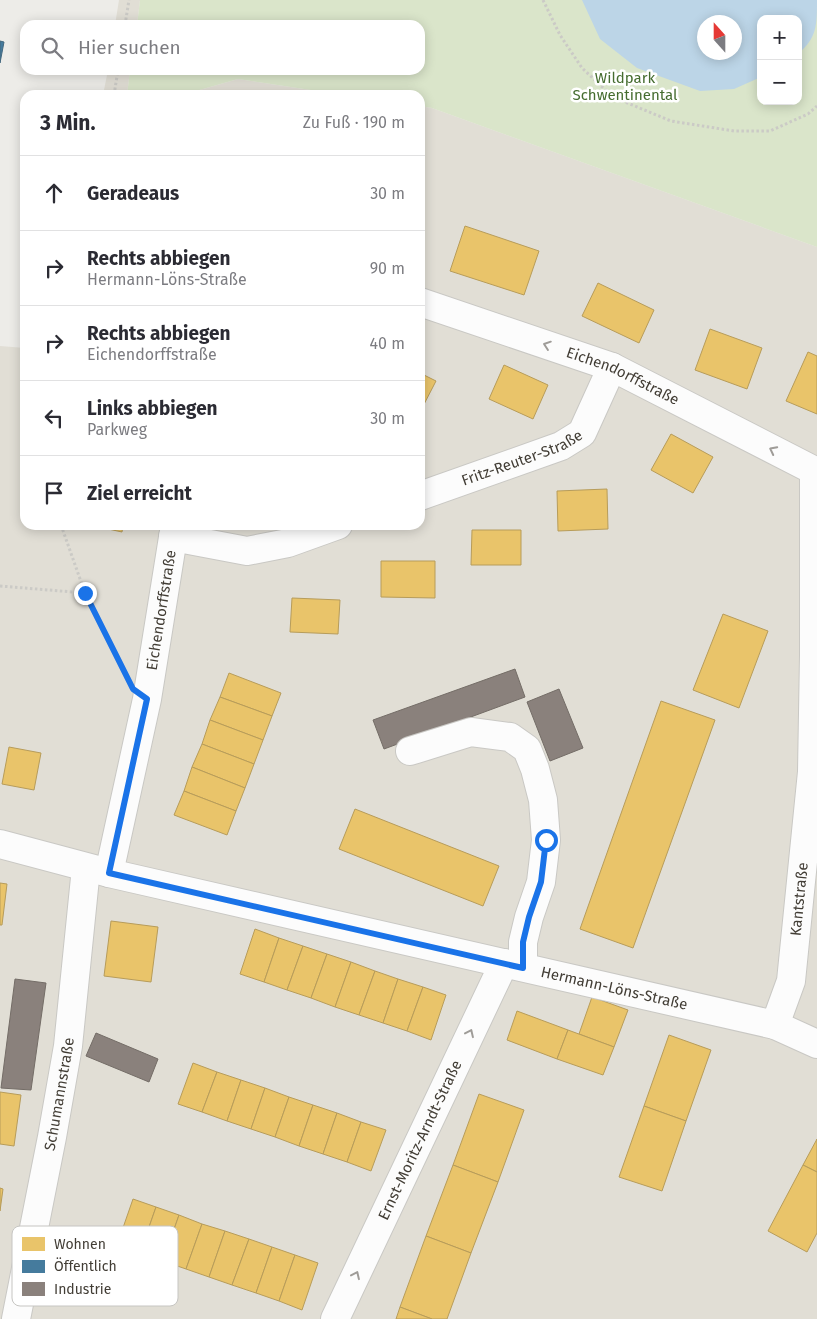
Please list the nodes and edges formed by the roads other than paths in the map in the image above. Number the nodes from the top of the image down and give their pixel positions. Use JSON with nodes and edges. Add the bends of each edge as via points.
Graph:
{"nodes":[{"id":1,"x":425,"y":304,"type":"edge"},
{"id":2,"x":612,"y":368,"type":"junction"},
{"id":3,"x":815,"y":471,"type":"edge"},
{"id":4,"x":425,"y":494,"type":"edge"},
{"id":5,"x":324,"y":530,"type":"edge"},
{"id":6,"x":174,"y":531,"type":"edge"},
{"id":7,"x":410,"y":752,"type":"dead end"},
{"id":8,"x":814,"y":772,"type":"edge"},
{"id":9,"x":0,"y":844,"type":"edge"},
{"id":10,"x":98,"y":870,"type":"junction"},
{"id":11,"x":513,"y":965,"type":"junction"},
{"id":12,"x":775,"y":1025,"type":"junction"},
{"id":13,"x":817,"y":1044,"type":"edge"},
{"id":14,"x":34,"y":1226,"type":"edge"},
{"id":15,"x":19,"y":1306,"type":"edge"},
{"id":16,"x":16,"y":1319,"type":"edge"},
{"id":17,"x":335,"y":1319,"type":"edge"}],
"edges":[{"from":2,"to":1,"type":"street","name":"Eichendorffstraße","one_way":true},
{"from":3,"to":2,"type":"street","name":"Eichendorffstraße","one_way":true},
{"from":2,"to":4,"type":"street","name":"Fritz-Reuter-Straße","via":[[582,434],[562,446]]},
{"from":3,"to":8,"type":"street","name":"Kantstraße"},
{"from":5,"to":6,"type":"street","via":[[288,543],[247,551]]},
{"from":6,"to":10,"type":"street","name":"Eichendorffstraße","via":[[147,699]]},
{"from":7,"to":11,"type":"street","via":[[471,732],[510,737],[527,749],[544,800],[546,840],[541,882]]},
{"from":8,"to":12,"type":"street","name":"Kantstraße","via":[[791,980]]},
{"from":9,"to":10,"type":"street","name":"Hermann-Löns-Straße"},
{"from":10,"to":11,"type":"street","name":"Hermann-Löns-Straße"},
{"from":10,"to":14,"type":"street","name":"Schumannstraße"},
{"from":11,"to":12,"type":"street","name":"Hermann-Löns-Straße"},
{"from":17,"to":11,"type":"street","name":"Ernst-Moritz-Arndt-Straße","one_way":true},
{"from":12,"to":13,"type":"street","name":"Hermann-Löns-Straße"},
{"from":15,"to":16,"type":"street","name":"Schumannstraße"}]}
